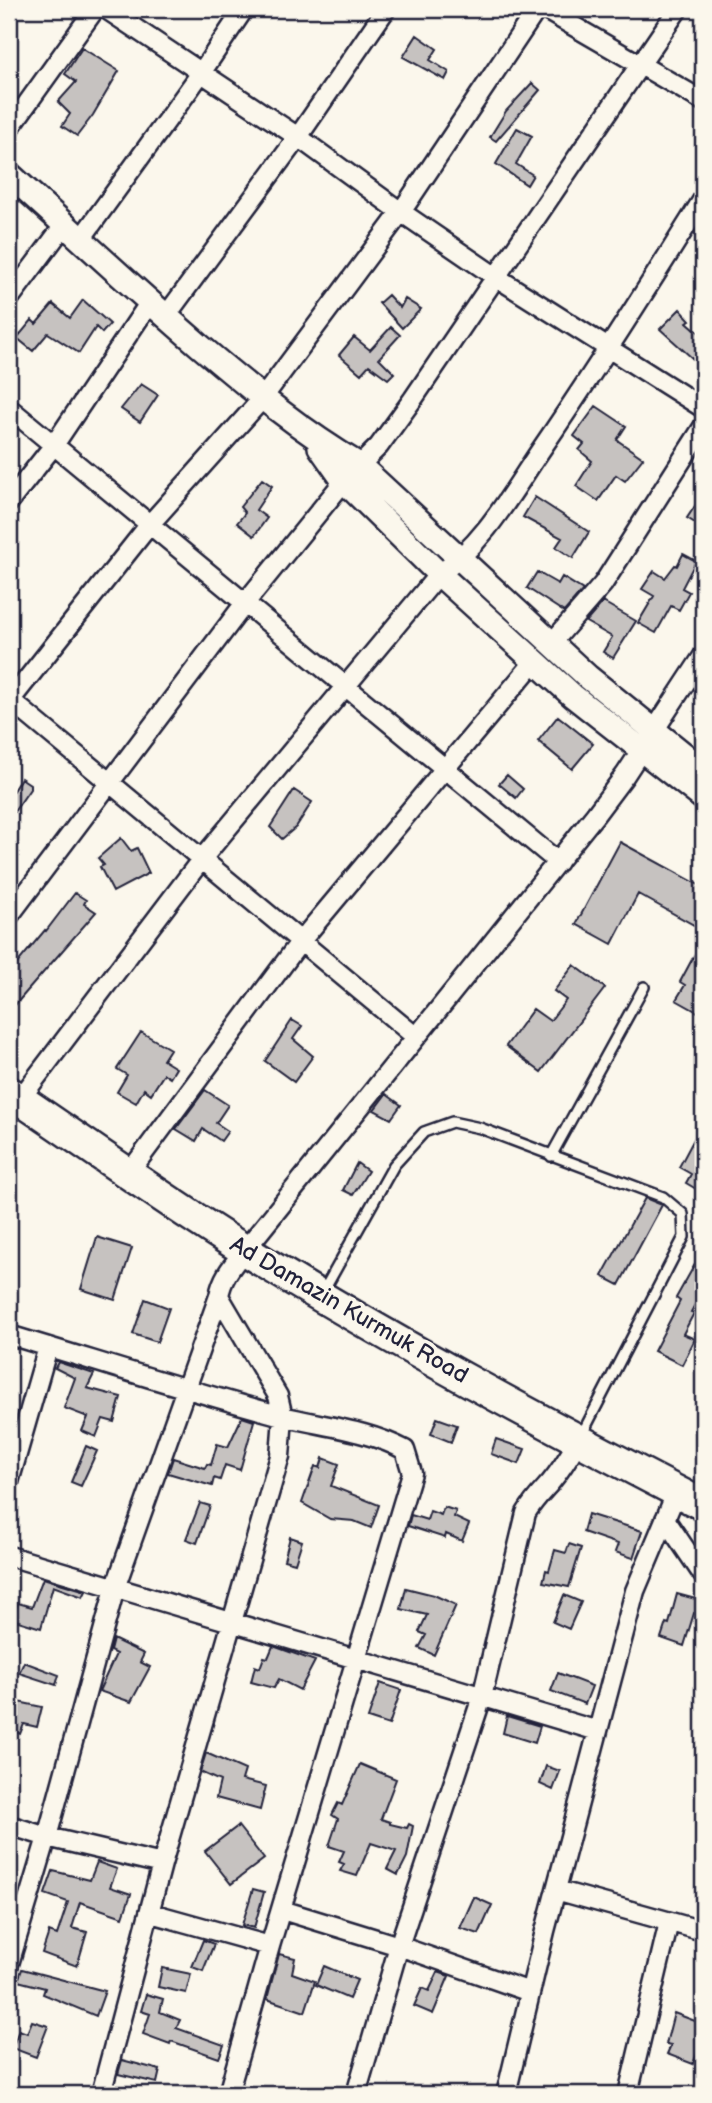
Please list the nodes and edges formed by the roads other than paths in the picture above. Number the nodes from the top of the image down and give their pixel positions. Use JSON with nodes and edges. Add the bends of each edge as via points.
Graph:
{"nodes":[{"id":1,"x":95,"y":9,"type":"edge"},
{"id":2,"x":106,"y":9,"type":"edge"},
{"id":3,"x":244,"y":9,"type":"edge"},
{"id":4,"x":386,"y":9,"type":"edge"},
{"id":5,"x":537,"y":9,"type":"edge"},
{"id":6,"x":544,"y":9,"type":"edge"},
{"id":7,"x":678,"y":9,"type":"edge"},
{"id":8,"x":641,"y":63,"type":"junction"},
{"id":9,"x":201,"y":73,"type":"junction"},
{"id":10,"x":703,"y":101,"type":"edge"},
{"id":11,"x":9,"y":129,"type":"edge"},
{"id":12,"x":298,"y":137,"type":"junction"},
{"id":13,"x":9,"y":174,"type":"edge"},
{"id":14,"x":703,"y":199,"type":"edge"},
{"id":15,"x":401,"y":212,"type":"junction"},
{"id":16,"x":73,"y":232,"type":"junction"},
{"id":17,"x":496,"y":277,"type":"junction"},
{"id":18,"x":9,"y":299,"type":"edge"},
{"id":19,"x":158,"y":309,"type":"junction"},
{"id":20,"x":610,"y":349,"type":"junction"},
{"id":21,"x":262,"y":399,"type":"junction"},
{"id":22,"x":9,"y":408,"type":"edge"},
{"id":23,"x":703,"y":408,"type":"edge"},
{"id":24,"x":703,"y":427,"type":"edge"},
{"id":25,"x":54,"y":445,"type":"junction"},
{"id":26,"x":351,"y":473,"type":"junction"},
{"id":27,"x":9,"y":502,"type":"edge"},
{"id":28,"x":150,"y":524,"type":"junction"},
{"id":29,"x":460,"y":560,"type":"junction"},
{"id":30,"x":439,"y":574,"type":"junction"},
{"id":31,"x":245,"y":603,"type":"junction"},
{"id":32,"x":551,"y":644,"type":"junction"},
{"id":33,"x":703,"y":656,"type":"edge"},
{"id":34,"x":535,"y":661,"type":"junction"},
{"id":35,"x":346,"y":686,"type":"junction"},
{"id":36,"x":9,"y":700,"type":"edge"},
{"id":37,"x":648,"y":740,"type":"junction"},
{"id":38,"x":445,"y":768,"type":"junction"},
{"id":39,"x":703,"y":770,"type":"edge"},
{"id":40,"x":109,"y":783,"type":"junction"},
{"id":41,"x":703,"y":798,"type":"edge"},
{"id":42,"x":201,"y":860,"type":"junction"},
{"id":43,"x":558,"y":862,"type":"junction"},
{"id":44,"x":9,"y":916,"type":"edge"},
{"id":45,"x":300,"y":942,"type":"junction"},
{"id":46,"x":644,"y":988,"type":"dead end"},
{"id":47,"x":416,"y":1037,"type":"junction"},
{"id":48,"x":14,"y":1096,"type":"edge"},
{"id":49,"x":551,"y":1156,"type":"junction"},
{"id":50,"x":129,"y":1173,"type":"junction"},
{"id":51,"x":245,"y":1250,"type":"junction"},
{"id":52,"x":219,"y":1296,"type":"junction"},
{"id":53,"x":321,"y":1296,"type":"junction"},
{"id":54,"x":9,"y":1335,"type":"edge"},
{"id":55,"x":48,"y":1347,"type":"junction"},
{"id":56,"x":186,"y":1390,"type":"junction"},
{"id":57,"x":283,"y":1417,"type":"junction"},
{"id":58,"x":578,"y":1441,"type":"junction"},
{"id":59,"x":9,"y":1482,"type":"edge"},
{"id":60,"x":690,"y":1498,"type":"edge"},
{"id":61,"x":666,"y":1519,"type":"junction"},
{"id":62,"x":9,"y":1556,"type":"edge"},
{"id":63,"x":703,"y":1575,"type":"edge"},
{"id":64,"x":115,"y":1588,"type":"junction"},
{"id":65,"x":233,"y":1623,"type":"junction"},
{"id":66,"x":356,"y":1659,"type":"junction"},
{"id":67,"x":482,"y":1697,"type":"junction"},
{"id":68,"x":598,"y":1731,"type":"junction"},
{"id":69,"x":9,"y":1825,"type":"edge"},
{"id":70,"x":47,"y":1837,"type":"junction"},
{"id":71,"x":162,"y":1864,"type":"junction"},
{"id":72,"x":556,"y":1890,"type":"junction"},
{"id":73,"x":282,"y":1910,"type":"junction"},
{"id":74,"x":151,"y":1913,"type":"junction"},
{"id":75,"x":669,"y":1922,"type":"junction"},
{"id":76,"x":703,"y":1931,"type":"edge"},
{"id":77,"x":270,"y":1946,"type":"junction"},
{"id":78,"x":399,"y":1946,"type":"junction"},
{"id":79,"x":9,"y":1964,"type":"edge"},
{"id":80,"x":530,"y":1992,"type":"junction"},
{"id":81,"x":100,"y":2094,"type":"edge"},
{"id":82,"x":228,"y":2094,"type":"edge"},
{"id":83,"x":356,"y":2094,"type":"edge"},
{"id":84,"x":506,"y":2094,"type":"edge"},
{"id":85,"x":628,"y":2094,"type":"edge"}],
"edges":[{"from":1,"to":11,"type":"street"},
{"from":2,"to":9,"type":"street"},
{"from":3,"to":9,"type":"street"},
{"from":4,"to":12,"type":"street"},
{"from":5,"to":15,"type":"street"},
{"from":6,"to":8,"type":"street"},
{"from":7,"to":8,"type":"street"},
{"from":8,"to":10,"type":"street"},
{"from":8,"to":17,"type":"street"},
{"from":9,"to":12,"type":"street"},
{"from":9,"to":16,"type":"street"},
{"from":12,"to":15,"type":"street"},
{"from":12,"to":19,"type":"street"},
{"from":13,"to":16,"type":"street"},
{"from":14,"to":20,"type":"street"},
{"from":15,"to":17,"type":"street"},
{"from":15,"to":21,"type":"street"},
{"from":16,"to":18,"type":"street"},
{"from":16,"to":19,"type":"street"},
{"from":17,"to":20,"type":"street"},
{"from":17,"to":26,"type":"street","via":[[379,446]]},
{"from":19,"to":21,"type":"street"},
{"from":19,"to":25,"type":"street"},
{"from":20,"to":23,"type":"street"},
{"from":20,"to":29,"type":"street","via":[[495,518]]},
{"from":21,"to":26,"type":"street"},
{"from":21,"to":28,"type":"street"},
{"from":22,"to":25,"type":"street"},
{"from":24,"to":32,"type":"street","via":[[603,584]]},
{"from":25,"to":27,"type":"street"},
{"from":25,"to":28,"type":"street"},
{"from":26,"to":29,"type":"street"},
{"from":26,"to":30,"type":"street"},
{"from":26,"to":31,"type":"street"},
{"from":28,"to":31,"type":"street"},
{"from":28,"to":36,"type":"street"},
{"from":29,"to":30,"type":"street"},
{"from":29,"to":32,"type":"street"},
{"from":30,"to":34,"type":"street"},
{"from":30,"to":35,"type":"street"},
{"from":31,"to":35,"type":"street"},
{"from":31,"to":40,"type":"street"},
{"from":32,"to":37,"type":"street"},
{"from":33,"to":37,"type":"street"},
{"from":34,"to":37,"type":"street","via":[[573,695]]},
{"from":34,"to":38,"type":"street"},
{"from":35,"to":38,"type":"street"},
{"from":35,"to":42,"type":"street"},
{"from":36,"to":40,"type":"street"},
{"from":37,"to":39,"type":"street"},
{"from":37,"to":41,"type":"street"},
{"from":37,"to":43,"type":"street"},
{"from":38,"to":43,"type":"street"},
{"from":38,"to":45,"type":"street"},
{"from":40,"to":42,"type":"street"},
{"from":40,"to":44,"type":"street"},
{"from":42,"to":45,"type":"street"},
{"from":42,"to":48,"type":"street"},
{"from":43,"to":47,"type":"street"},
{"from":45,"to":47,"type":"street"},
{"from":45,"to":50,"type":"street"},
{"from":46,"to":49,"type":"lane"},
{"from":47,"to":51,"type":"street"},
{"from":48,"to":50,"type":"highway","name":"Ad Damazin Kurmuk Road"},
{"from":49,"to":53,"type":"lane","via":[[452,1122],[424,1132],[394,1165]]},
{"from":49,"to":58,"type":"lane","via":[[663,1197],[683,1214],[684,1237]]},
{"from":50,"to":51,"type":"highway","name":"Ad Damazin Kurmuk Road"},
{"from":51,"to":52,"type":"street","via":[[226,1274]]},
{"from":51,"to":53,"type":"highway","name":"Ad Damazin Kurmuk Road"},
{"from":52,"to":56,"type":"street"},
{"from":52,"to":57,"type":"street","via":[[278,1396]]},
{"from":53,"to":58,"type":"highway","name":"Ad Damazin Kurmuk Road"},
{"from":54,"to":55,"type":"street"},
{"from":55,"to":56,"type":"street"},
{"from":55,"to":59,"type":"street"},
{"from":56,"to":57,"type":"street"},
{"from":56,"to":64,"type":"street"},
{"from":57,"to":65,"type":"street","via":[[280,1456]]},
{"from":57,"to":66,"type":"street","via":[[383,1438],[405,1450],[412,1473]]},
{"from":58,"to":60,"type":"highway","name":"Ad Damazin Kurmuk Road"},
{"from":58,"to":67,"type":"street","via":[[526,1513]]},
{"from":60,"to":61,"type":"street"},
{"from":61,"to":63,"type":"street"},
{"from":61,"to":68,"type":"street","via":[[635,1591]]},
{"from":62,"to":64,"type":"street"},
{"from":64,"to":65,"type":"street"},
{"from":64,"to":70,"type":"street"},
{"from":65,"to":66,"type":"street"},
{"from":65,"to":71,"type":"street"},
{"from":66,"to":67,"type":"street"},
{"from":66,"to":73,"type":"street"},
{"from":67,"to":68,"type":"street"},
{"from":67,"to":78,"type":"street"},
{"from":68,"to":72,"type":"street"},
{"from":69,"to":70,"type":"street"},
{"from":70,"to":71,"type":"street"},
{"from":70,"to":79,"type":"street"},
{"from":71,"to":74,"type":"street"},
{"from":72,"to":75,"type":"street"},
{"from":72,"to":80,"type":"street"},
{"from":73,"to":77,"type":"street"},
{"from":73,"to":78,"type":"street"},
{"from":74,"to":77,"type":"street"},
{"from":74,"to":81,"type":"street"},
{"from":75,"to":76,"type":"street"},
{"from":75,"to":85,"type":"street"},
{"from":77,"to":82,"type":"street"},
{"from":78,"to":80,"type":"street"},
{"from":78,"to":83,"type":"street"},
{"from":80,"to":84,"type":"street"}]}
